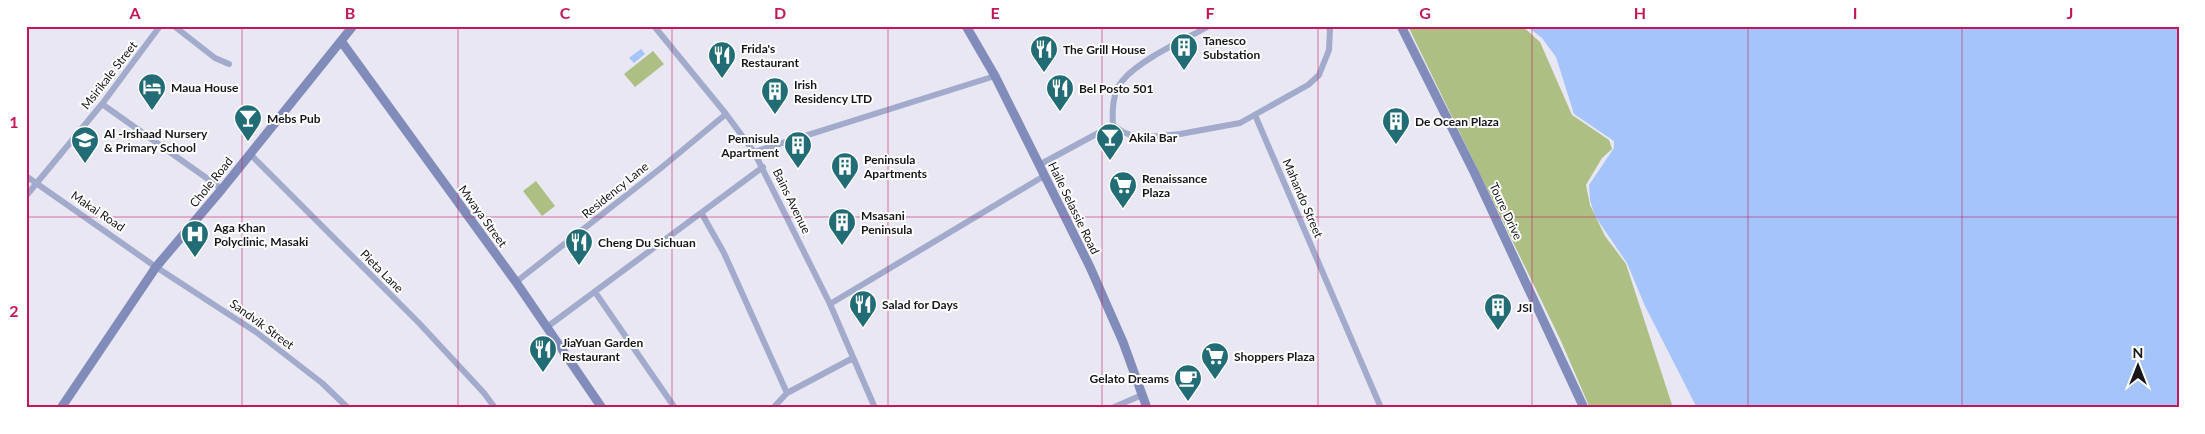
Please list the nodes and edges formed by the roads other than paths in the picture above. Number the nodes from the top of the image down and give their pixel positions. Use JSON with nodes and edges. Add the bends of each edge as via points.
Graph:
{"nodes":[{"id":1,"x":160,"y":26,"type":"edge"},
{"id":2,"x":174,"y":26,"type":"edge"},
{"id":3,"x":353,"y":26,"type":"edge"},
{"id":4,"x":654,"y":26,"type":"edge"},
{"id":5,"x":966,"y":26,"type":"edge"},
{"id":6,"x":1210,"y":26,"type":"edge"},
{"id":7,"x":1401,"y":26,"type":"edge"},
{"id":8,"x":1331,"y":27,"type":"edge"},
{"id":9,"x":341,"y":41,"type":"junction"},
{"id":10,"x":229,"y":64,"type":"dead end"},
{"id":11,"x":994,"y":76,"type":"junction"},
{"id":12,"x":102,"y":104,"type":"junction"},
{"id":13,"x":726,"y":114,"type":"junction"},
{"id":14,"x":1255,"y":116,"type":"junction"},
{"id":15,"x":1113,"y":125,"type":"junction"},
{"id":16,"x":754,"y":152,"type":"junction"},
{"id":17,"x":250,"y":154,"type":"junction"},
{"id":18,"x":1039,"y":165,"type":"junction"},
{"id":19,"x":763,"y":167,"type":"junction"},
{"id":20,"x":26,"y":176,"type":"edge"},
{"id":21,"x":1044,"y":176,"type":"junction"},
{"id":22,"x":36,"y":182,"type":"junction"},
{"id":23,"x":222,"y":189,"type":"junction"},
{"id":24,"x":26,"y":196,"type":"edge"},
{"id":25,"x":702,"y":214,"type":"junction"},
{"id":26,"x":156,"y":267,"type":"junction"},
{"id":27,"x":516,"y":282,"type":"junction"},
{"id":28,"x":595,"y":292,"type":"junction"},
{"id":29,"x":830,"y":304,"type":"junction"},
{"id":30,"x":547,"y":327,"type":"junction"},
{"id":31,"x":854,"y":358,"type":"junction"},
{"id":32,"x":788,"y":393,"type":"junction"},
{"id":33,"x":1142,"y":395,"type":"junction"},
{"id":34,"x":61,"y":408,"type":"edge"},
{"id":35,"x":348,"y":408,"type":"edge"},
{"id":36,"x":495,"y":408,"type":"edge"},
{"id":37,"x":602,"y":408,"type":"edge"},
{"id":38,"x":675,"y":408,"type":"edge"},
{"id":39,"x":773,"y":408,"type":"edge"},
{"id":40,"x":875,"y":408,"type":"edge"},
{"id":41,"x":1112,"y":408,"type":"edge"},
{"id":42,"x":1147,"y":408,"type":"edge"},
{"id":43,"x":1381,"y":408,"type":"edge"},
{"id":44,"x":1584,"y":408,"type":"edge"}],
"edges":[{"from":1,"to":12,"type":"street","name":"Msirikale Street"},
{"from":2,"to":10,"type":"street","via":[[215,58]]},
{"from":3,"to":9,"type":"street","name":"Chole Road"},
{"from":4,"to":13,"type":"street","name":"Bains Avenue"},
{"from":5,"to":11,"type":"street","name":"Haile Selassie Road"},
{"from":6,"to":15,"type":"street","via":[[1136,68],[1122,81],[1115,98]]},
{"from":7,"to":44,"type":"street","name":"Toure Drive","via":[[1475,174]]},
{"from":8,"to":14,"type":"street","via":[[1329,50],[1319,75]]},
{"from":9,"to":17,"type":"street","name":"Chole Road"},
{"from":9,"to":27,"type":"street","name":"Mwaya Street"},
{"from":11,"to":16,"type":"street"},
{"from":11,"to":18,"type":"street","name":"Haile Selassie Road"},
{"from":12,"to":22,"type":"street","name":"Msirikale Street"},
{"from":12,"to":23,"type":"street"},
{"from":13,"to":16,"type":"street","name":"Bains Avenue"},
{"from":13,"to":27,"type":"street","name":"Residency Lane"},
{"from":14,"to":15,"type":"street","via":[[1225,126],[1138,138]]},
{"from":14,"to":43,"type":"street","name":"Mahando Street"},
{"from":15,"to":18,"type":"street"},
{"from":16,"to":19,"type":"street","name":"Bains Avenue"},
{"from":17,"to":23,"type":"street","name":"Chole Road"},
{"from":17,"to":36,"type":"street","name":"Pieta Lane","via":[[419,323]]},
{"from":18,"to":21,"type":"street","name":"Haile Selassie Road"},
{"from":19,"to":25,"type":"street"},
{"from":19,"to":29,"type":"street","name":"Bains Avenue"},
{"from":20,"to":22,"type":"street","name":"Makai Road"},
{"from":21,"to":29,"type":"street"},
{"from":21,"to":33,"type":"street","name":"Haile Selassie Road","via":[[1090,267]]},
{"from":22,"to":24,"type":"street","name":"Msirikale Street"},
{"from":22,"to":26,"type":"street","name":"Makai Road"},
{"from":23,"to":26,"type":"street","name":"Chole Road"},
{"from":25,"to":28,"type":"street"},
{"from":25,"to":32,"type":"street","via":[[724,253]]},
{"from":26,"to":34,"type":"street","name":"Chole Road"},
{"from":26,"to":35,"type":"street","name":"Sandvik Street","via":[[256,332],[322,383]]},
{"from":27,"to":30,"type":"street","name":"Mwaya Street"},
{"from":28,"to":30,"type":"street"},
{"from":28,"to":38,"type":"street"},
{"from":29,"to":31,"type":"street","name":"Bains Avenue"},
{"from":30,"to":37,"type":"street","name":"Mwaya Street"},
{"from":31,"to":32,"type":"street"},
{"from":31,"to":40,"type":"street","name":"Bains Avenue"},
{"from":32,"to":39,"type":"street"},
{"from":33,"to":41,"type":"street"},
{"from":33,"to":42,"type":"street","name":"Haile Selassie Road"}]}
